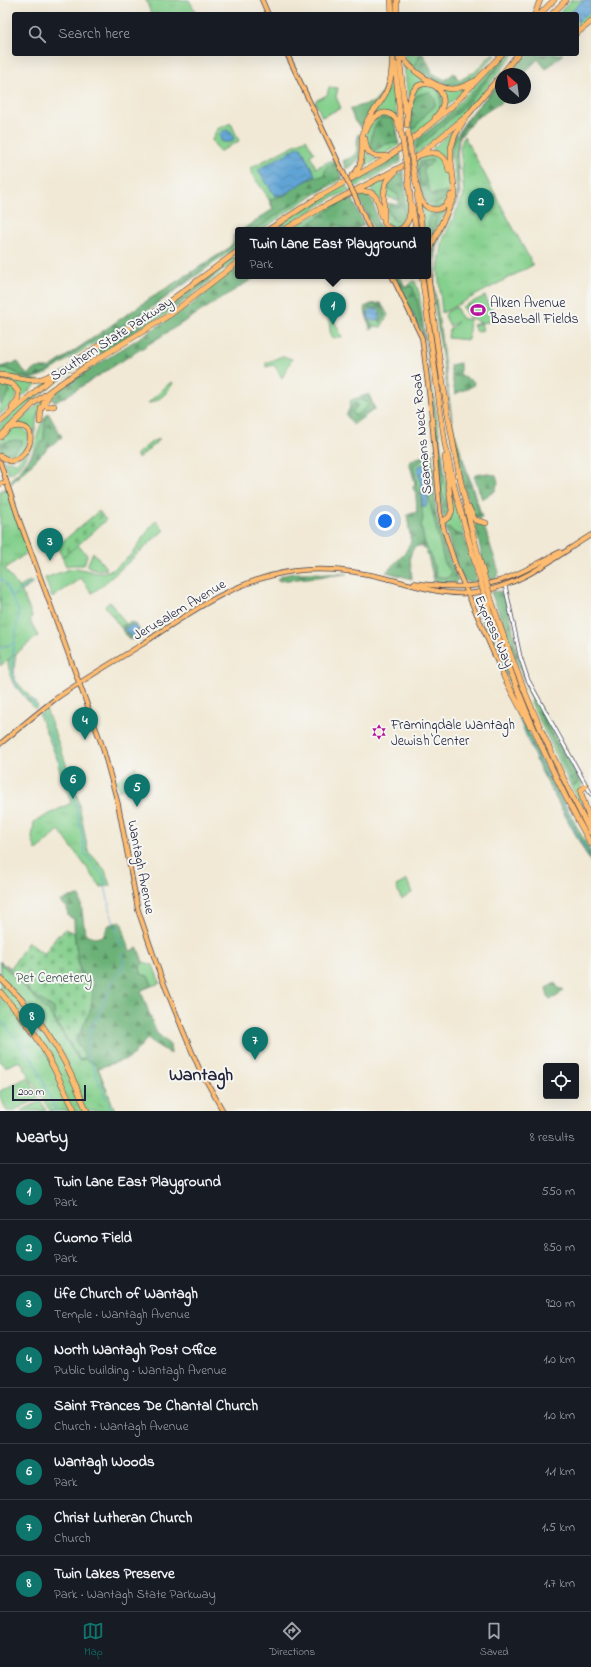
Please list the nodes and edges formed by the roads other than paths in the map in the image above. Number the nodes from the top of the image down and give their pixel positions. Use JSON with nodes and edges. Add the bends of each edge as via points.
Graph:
{"nodes":[{"id":1,"x":262,"y":0,"type":"edge"},
{"id":2,"x":391,"y":0,"type":"edge"},
{"id":3,"x":397,"y":0,"type":"edge"},
{"id":4,"x":540,"y":0,"type":"edge"},
{"id":5,"x":554,"y":0,"type":"edge"},
{"id":6,"x":565,"y":1,"type":"edge"},
{"id":7,"x":267,"y":12,"type":"edge"},
{"id":8,"x":392,"y":12,"type":"edge"},
{"id":9,"x":397,"y":12,"type":"edge"},
{"id":10,"x":536,"y":12,"type":"edge"},
{"id":11,"x":542,"y":12,"type":"edge"},
{"id":12,"x":554,"y":12,"type":"edge"},
{"id":13,"x":557,"y":12,"type":"edge"},
{"id":14,"x":591,"y":23,"type":"edge"},
{"id":15,"x":579,"y":32,"type":"edge"},
{"id":16,"x":288,"y":56,"type":"edge"},
{"id":17,"x":393,"y":56,"type":"edge"},
{"id":18,"x":393,"y":56,"type":"edge"},
{"id":19,"x":401,"y":56,"type":"edge"},
{"id":20,"x":402,"y":56,"type":"edge"},
{"id":21,"x":500,"y":56,"type":"edge"},
{"id":22,"x":516,"y":56,"type":"edge"},
{"id":23,"x":506,"y":68,"type":"edge"},
{"id":24,"x":481,"y":77,"type":"junction"},
{"id":25,"x":495,"y":81,"type":"edge"},
{"id":26,"x":467,"y":116,"type":"junction"},
{"id":27,"x":407,"y":125,"type":"junction"},
{"id":28,"x":428,"y":127,"type":"junction"},
{"id":29,"x":402,"y":136,"type":"junction"},
{"id":30,"x":390,"y":156,"type":"junction"},
{"id":31,"x":418,"y":156,"type":"junction"},
{"id":32,"x":401,"y":167,"type":"junction"},
{"id":33,"x":414,"y":174,"type":"junction"},
{"id":34,"x":408,"y":176,"type":"junction"},
{"id":35,"x":336,"y":188,"type":"junction"},
{"id":36,"x":348,"y":194,"type":"junction"},
{"id":37,"x":273,"y":227,"type":"edge"},
{"id":38,"x":289,"y":227,"type":"edge"},
{"id":39,"x":369,"y":227,"type":"edge"},
{"id":40,"x":384,"y":227,"type":"edge"},
{"id":41,"x":389,"y":227,"type":"edge"},
{"id":42,"x":403,"y":227,"type":"edge"},
{"id":43,"x":416,"y":227,"type":"edge"},
{"id":44,"x":422,"y":227,"type":"edge"},
{"id":45,"x":431,"y":251,"type":"edge"},
{"id":46,"x":235,"y":253,"type":"edge"},
{"id":47,"x":235,"y":264,"type":"edge"},
{"id":48,"x":393,"y":279,"type":"edge"},
{"id":49,"x":422,"y":279,"type":"edge"},
{"id":50,"x":428,"y":279,"type":"edge"},
{"id":51,"x":428,"y":279,"type":"edge"},
{"id":52,"x":427,"y":292,"type":"junction"},
{"id":53,"x":101,"y":344,"type":"junction"},
{"id":54,"x":0,"y":375,"type":"edge"},
{"id":55,"x":0,"y":381,"type":"edge"},
{"id":56,"x":54,"y":388,"type":"junction"},
{"id":57,"x":44,"y":402,"type":"junction"},
{"id":58,"x":54,"y":406,"type":"dead end"},
{"id":59,"x":0,"y":422,"type":"edge"},
{"id":60,"x":40,"y":422,"type":"dead end"},
{"id":61,"x":8,"y":428,"type":"junction"},
{"id":62,"x":0,"y":437,"type":"edge"},
{"id":63,"x":445,"y":444,"type":"junction"},
{"id":64,"x":0,"y":456,"type":"edge"},
{"id":65,"x":0,"y":462,"type":"edge"},
{"id":66,"x":457,"y":470,"type":"junction"},
{"id":67,"x":6,"y":482,"type":"junction"},
{"id":68,"x":0,"y":484,"type":"edge"},
{"id":69,"x":442,"y":522,"type":"junction"},
{"id":70,"x":486,"y":523,"type":"dead end"},
{"id":71,"x":591,"y":535,"type":"edge"},
{"id":72,"x":570,"y":548,"type":"junction"},
{"id":73,"x":480,"y":573,"type":"junction"},
{"id":74,"x":396,"y":580,"type":"junction"},
{"id":75,"x":505,"y":585,"type":"junction"},
{"id":76,"x":464,"y":586,"type":"junction"},
{"id":77,"x":467,"y":593,"type":"junction"},
{"id":78,"x":490,"y":603,"type":"junction"},
{"id":79,"x":504,"y":677,"type":"joint"},
{"id":80,"x":79,"y":684,"type":"junction"},
{"id":81,"x":0,"y":744,"type":"edge"},
{"id":82,"x":547,"y":757,"type":"junction"},
{"id":83,"x":586,"y":786,"type":"junction"},
{"id":84,"x":591,"y":794,"type":"edge"},
{"id":85,"x":591,"y":824,"type":"edge"},
{"id":86,"x":591,"y":833,"type":"edge"},
{"id":87,"x":591,"y":844,"type":"edge"},
{"id":88,"x":0,"y":978,"type":"edge"},
{"id":89,"x":0,"y":992,"type":"edge"},
{"id":90,"x":75,"y":1111,"type":"edge"},
{"id":91,"x":87,"y":1111,"type":"edge"},
{"id":92,"x":223,"y":1111,"type":"edge"}],
"edges":[{"from":1,"to":7,"type":"main road"},
{"from":2,"to":8,"type":"highway"},
{"from":3,"to":9,"type":"highway"},
{"from":4,"to":10,"type":"highway"},
{"from":5,"to":11,"type":"highway"},
{"from":6,"to":12,"type":"highway"},
{"from":6,"to":13,"type":"highway"},
{"from":14,"to":15,"type":"highway"},
{"from":16,"to":39,"type":"main road","bridge":true},
{"from":17,"to":29,"type":"highway"},
{"from":18,"to":35,"type":"highway","via":[[387,92],[364,127],[359,168]]},
{"from":19,"to":27,"type":"highway"},
{"from":20,"to":24,"type":"highway","via":[[411,68],[444,87],[460,88]]},
{"from":21,"to":24,"type":"highway"},
{"from":22,"to":23,"type":"highway"},
{"from":24,"to":28,"type":"highway"},
{"from":25,"to":26,"type":"highway"},
{"from":26,"to":31,"type":"highway"},
{"from":26,"to":45,"type":"highway","via":[[453,142],[451,160],[455,195]]},
{"from":27,"to":28,"type":"highway","via":[[411,94],[418,87],[429,84],[439,89],[444,102]]},
{"from":27,"to":33,"type":"highway","bridge":true},
{"from":28,"to":30,"type":"highway"},
{"from":29,"to":30,"type":"highway","via":[[396,119],[390,114],[381,114],[370,122],[365,138],[368,150],[375,156]]},
{"from":29,"to":34,"type":"highway","bridge":true},
{"from":30,"to":35,"type":"highway"},
{"from":31,"to":32,"type":"highway"},
{"from":31,"to":33,"type":"highway","via":[[434,152],[446,160],[452,190],[447,203],[439,209],[425,206],[420,198]]},
{"from":32,"to":36,"type":"highway"},
{"from":32,"to":41,"type":"highway","via":[[388,179],[384,189],[384,222]]},
{"from":33,"to":44,"type":"highway"},
{"from":34,"to":42,"type":"highway","via":[[409,216]]},
{"from":34,"to":43,"type":"highway"},
{"from":35,"to":37,"type":"highway"},
{"from":36,"to":38,"type":"highway"},
{"from":36,"to":40,"type":"highway","via":[[364,191],[374,194],[379,203]]},
{"from":46,"to":53,"type":"highway","name":"Southern State Parkway","via":[[152,314]]},
{"from":47,"to":56,"type":"highway","name":"Southern State Parkway","via":[[171,314]]},
{"from":48,"to":69,"type":"main road","name":"Seamans Neck Road","via":[[422,338]]},
{"from":49,"to":52,"type":"highway"},
{"from":50,"to":52,"type":"highway"},
{"from":51,"to":52,"type":"highway"},
{"from":52,"to":63,"type":"highway"},
{"from":52,"to":66,"type":"highway"},
{"from":53,"to":54,"type":"highway","via":[[38,380]]},
{"from":53,"to":59,"type":"highway","name":"Southern State Parkway","via":[[50,379]]},
{"from":55,"to":59,"type":"highway","via":[[15,386],[19,393],[18,399]]},
{"from":56,"to":57,"type":"highway"},
{"from":56,"to":61,"type":"highway","name":"Southern State Parkway"},
{"from":57,"to":58,"type":"highway","via":[[47,407]]},
{"from":57,"to":60,"type":"highway"},
{"from":61,"to":62,"type":"highway","name":"Southern State Parkway"},
{"from":61,"to":64,"type":"highway","via":[[24,426],[30,432],[30,441],[20,458],[10,461]]},
{"from":63,"to":69,"type":"highway","via":[[452,511]]},
{"from":63,"to":73,"type":"highway","via":[[456,494]]},
{"from":65,"to":67,"type":"main road","name":"Wantagh Avenue"},
{"from":66,"to":70,"type":"highway","via":[[472,517]]},
{"from":66,"to":73,"type":"highway"},
{"from":67,"to":68,"type":"highway"},
{"from":67,"to":80,"type":"main road","name":"Wantagh Avenue"},
{"from":69,"to":76,"type":"main road","name":"Seamans Neck Road","via":[[450,552]]},
{"from":71,"to":72,"type":"main road","name":"Jerusalem Avenue"},
{"from":72,"to":75,"type":"main road","name":"Jerusalem Avenue","via":[[535,572]]},
{"from":72,"to":76,"type":"main road","name":"Jerusalem Avenue","via":[[499,581]]},
{"from":73,"to":78,"type":"highway","bridge":true},
{"from":74,"to":76,"type":"main road","name":"Jerusalem Avenue","via":[[432,586]]},
{"from":74,"to":77,"type":"main road","name":"Jerusalem Avenue","via":[[433,592]]},
{"from":74,"to":80,"type":"main road","name":"Jerusalem Avenue","via":[[389,581],[359,572],[331,569],[295,571],[261,578],[214,598]]},
{"from":75,"to":77,"type":"main road","name":"Jerusalem Avenue"},
{"from":75,"to":83,"type":"street","via":[[520,656],[528,680]]},
{"from":76,"to":77,"type":"main road","name":"Seamans Neck Road"},
{"from":77,"to":79,"type":"main road","name":"Express Way"},
{"from":78,"to":82,"type":"highway","via":[[516,684]]},
{"from":78,"to":86,"type":"highway","via":[[535,716],[561,775]]},
{"from":79,"to":82,"type":"highway"},
{"from":80,"to":81,"type":"main road","name":"Jerusalem Avenue","via":[[54,700]]},
{"from":80,"to":92,"type":"main road","name":"Wantagh Avenue","via":[[102,745],[114,789],[138,910],[184,1033],[199,1068]]},
{"from":82,"to":87,"type":"highway"},
{"from":83,"to":84,"type":"street"},
{"from":83,"to":85,"type":"highway","via":[[580,793]]},
{"from":88,"to":91,"type":"highway","via":[[15,992],[49,1036],[64,1060]]},
{"from":89,"to":90,"type":"highway","via":[[35,1035]]}]}
